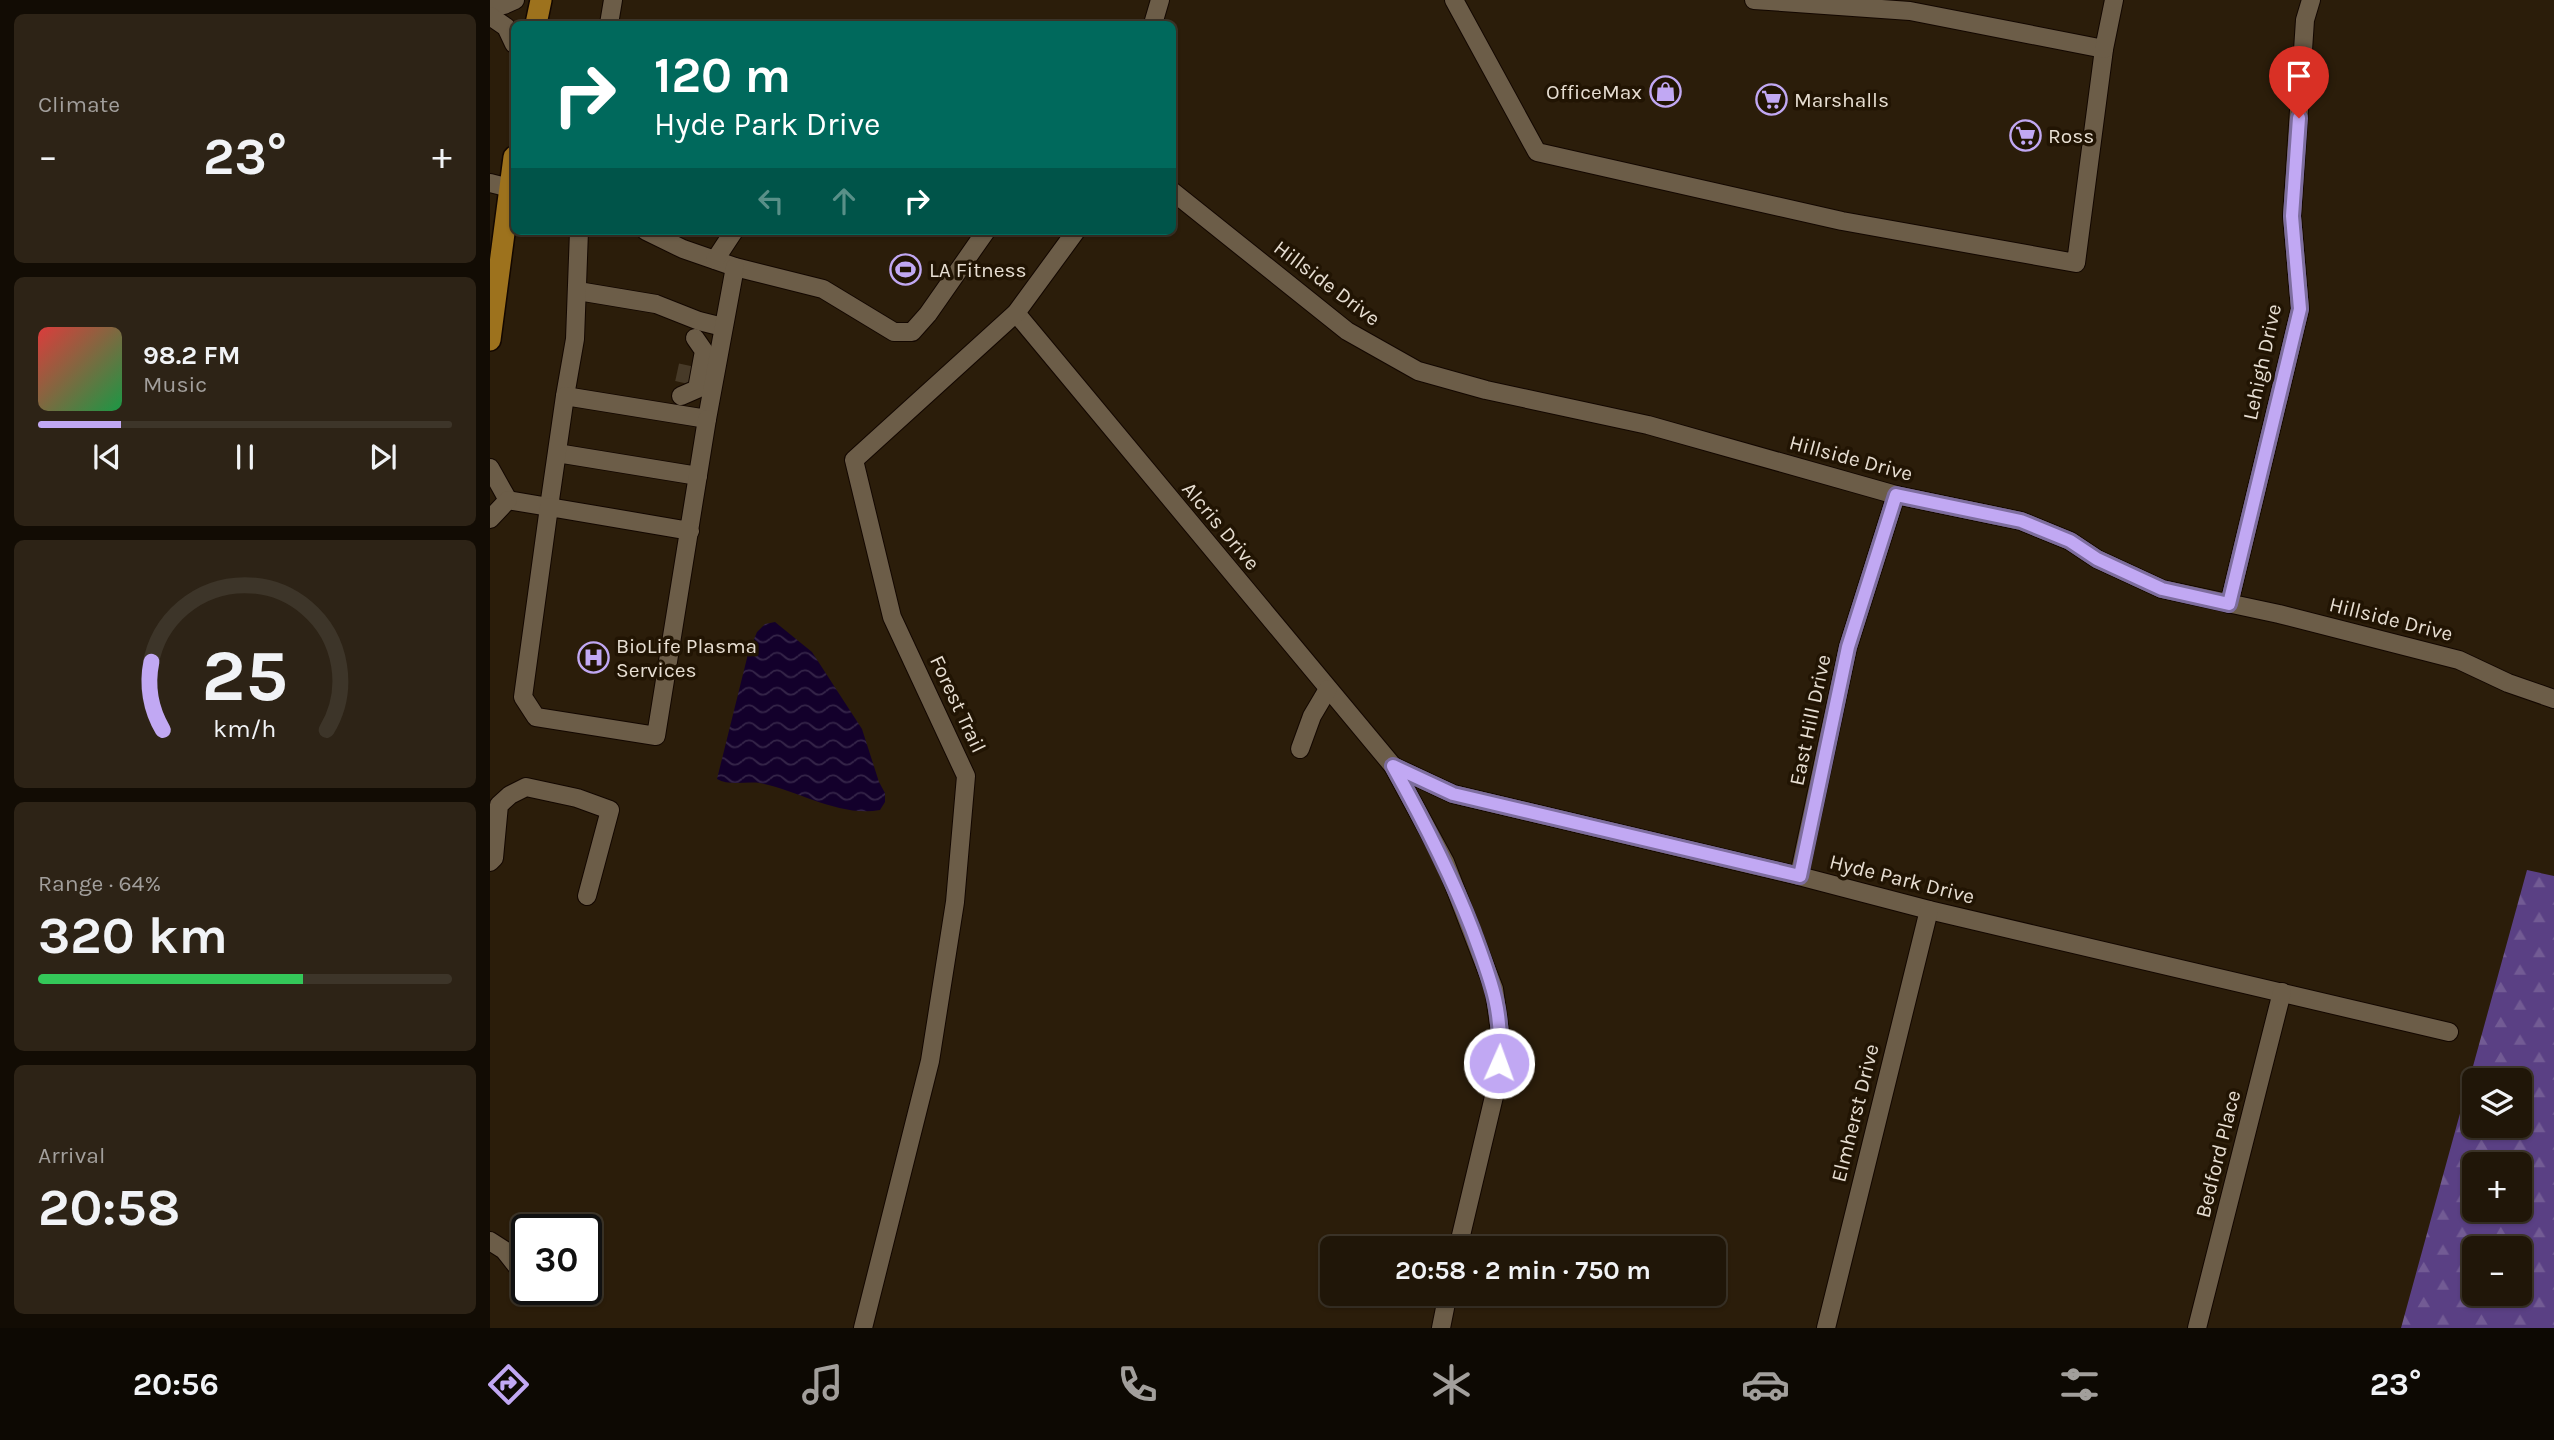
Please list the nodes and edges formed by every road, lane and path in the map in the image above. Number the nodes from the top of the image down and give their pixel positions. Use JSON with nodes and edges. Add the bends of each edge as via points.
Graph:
{"nodes":[{"id":1,"x":515,"y":0,"type":"edge"},
{"id":2,"x":541,"y":0,"type":"edge"},
{"id":3,"x":613,"y":0,"type":"edge"},
{"id":4,"x":1160,"y":0,"type":"edge"},
{"id":5,"x":1454,"y":0,"type":"edge"},
{"id":6,"x":1754,"y":0,"type":"edge"},
{"id":7,"x":2114,"y":0,"type":"edge"},
{"id":8,"x":2311,"y":0,"type":"edge"},
{"id":9,"x":490,"y":8,"type":"edge"},
{"id":10,"x":490,"y":16,"type":"edge"},
{"id":11,"x":538,"y":21,"type":"edge"},
{"id":12,"x":610,"y":21,"type":"edge"},
{"id":13,"x":1154,"y":21,"type":"edge"},
{"id":14,"x":511,"y":38,"type":"edge"},
{"id":15,"x":2104,"y":49,"type":"junction"},
{"id":16,"x":511,"y":167,"type":"edge"},
{"id":17,"x":505,"y":186,"type":"edge"},
{"id":18,"x":1176,"y":194,"type":"edge"},
{"id":19,"x":579,"y":235,"type":"edge"},
{"id":20,"x":654,"y":235,"type":"edge"},
{"id":21,"x":731,"y":235,"type":"edge"},
{"id":22,"x":983,"y":235,"type":"edge"},
{"id":23,"x":1073,"y":235,"type":"edge"},
{"id":24,"x":715,"y":260,"type":"junction"},
{"id":25,"x":791,"y":264,"type":"dead end"},
{"id":26,"x":735,"y":267,"type":"junction"},
{"id":27,"x":792,"y":282,"type":"junction"},
{"id":28,"x":578,"y":291,"type":"junction"},
{"id":29,"x":1016,"y":313,"type":"junction"},
{"id":30,"x":723,"y":327,"type":"junction"},
{"id":31,"x":697,"y":330,"type":"junction"},
{"id":32,"x":490,"y":340,"type":"edge"},
{"id":33,"x":689,"y":360,"type":"tunnel mouth"},
{"id":34,"x":565,"y":396,"type":"junction"},
{"id":35,"x":676,"y":414,"type":"junction"},
{"id":36,"x":707,"y":419,"type":"junction"},
{"id":37,"x":557,"y":453,"type":"junction"},
{"id":38,"x":490,"y":468,"type":"edge"},
{"id":39,"x":698,"y":476,"type":"junction"},
{"id":40,"x":1896,"y":495,"type":"junction"},
{"id":41,"x":508,"y":500,"type":"junction"},
{"id":42,"x":549,"y":507,"type":"junction"},
{"id":43,"x":490,"y":519,"type":"edge"},
{"id":44,"x":690,"y":531,"type":"junction"},
{"id":45,"x":2229,"y":604,"type":"junction"},
{"id":46,"x":1328,"y":689,"type":"junction"},
{"id":47,"x":2554,"y":699,"type":"edge"},
{"id":48,"x":1300,"y":750,"type":"dead end"},
{"id":49,"x":1393,"y":766,"type":"junction"},
{"id":50,"x":494,"y":804,"type":"edge"},
{"id":51,"x":490,"y":862,"type":"edge"},
{"id":52,"x":1800,"y":876,"type":"junction"},
{"id":53,"x":587,"y":896,"type":"dead end"},
{"id":54,"x":1929,"y":910,"type":"junction"},
{"id":55,"x":2282,"y":992,"type":"junction"},
{"id":56,"x":2449,"y":1032,"type":"dead end"},
{"id":57,"x":1461,"y":1236,"type":"edge"},
{"id":58,"x":490,"y":1241,"type":"edge"},
{"id":59,"x":511,"y":1258,"type":"edge"},
{"id":60,"x":1445,"y":1306,"type":"edge"},
{"id":61,"x":863,"y":1328,"type":"edge"},
{"id":62,"x":1441,"y":1328,"type":"edge"},
{"id":63,"x":1826,"y":1328,"type":"edge"},
{"id":64,"x":2197,"y":1328,"type":"edge"}],
"edges":[{"from":1,"to":9,"type":"street"},
{"from":2,"to":11,"type":"main road"},
{"from":3,"to":12,"type":"street"},
{"from":4,"to":13,"type":"street"},
{"from":5,"to":15,"type":"street","via":[[1537,152],[1842,220],[2076,263]]},
{"from":6,"to":15,"type":"street","via":[[1910,12]]},
{"from":7,"to":15,"type":"street"},
{"from":8,"to":45,"type":"street","name":"Lehigh Drive","via":[[2305,20],[2292,216],[2300,309]]},
{"from":10,"to":14,"type":"street","via":[[506,27]]},
{"from":16,"to":17,"type":"main road"},
{"from":17,"to":32,"type":"main road"},
{"from":18,"to":40,"type":"street","name":"Hillside Drive","via":[[1347,331],[1418,371],[1648,425]]},
{"from":19,"to":28,"type":"street"},
{"from":20,"to":24,"type":"street"},
{"from":21,"to":24,"type":"street"},
{"from":22,"to":27,"type":"street","via":[[912,332],[894,332],[823,289]]},
{"from":23,"to":29,"type":"street","name":"Forest Trail"},
{"from":24,"to":26,"type":"street"},
{"from":25,"to":27,"type":"street"},
{"from":26,"to":27,"type":"street"},
{"from":26,"to":30,"type":"street"},
{"from":28,"to":31,"type":"street","via":[[656,304]]},
{"from":28,"to":34,"type":"street"},
{"from":29,"to":46,"type":"street","name":"Alcris Drive"},
{"from":29,"to":61,"type":"street","name":"Forest Trail","via":[[854,460],[892,617],[966,776],[955,902],[930,1060]]},
{"from":30,"to":31,"type":"street"},
{"from":30,"to":36,"type":"street"},
{"from":31,"to":33,"type":"street"},
{"from":31,"to":35,"type":"street","via":[[704,351],[697,389],[682,389]]},
{"from":34,"to":35,"type":"street"},
{"from":34,"to":37,"type":"street"},
{"from":35,"to":36,"type":"street"},
{"from":36,"to":39,"type":"street"},
{"from":37,"to":39,"type":"street"},
{"from":37,"to":42,"type":"street"},
{"from":38,"to":41,"type":"street"},
{"from":39,"to":44,"type":"street"},
{"from":40,"to":45,"type":"street","name":"Hillside Drive","via":[[2021,521],[2162,589]]},
{"from":40,"to":52,"type":"street","name":"East Hill Drive","via":[[1848,647]]},
{"from":41,"to":42,"type":"street"},
{"from":41,"to":43,"type":"street"},
{"from":42,"to":44,"type":"street"},
{"from":42,"to":44,"type":"street","via":[[523,696],[536,717],[656,736]]},
{"from":45,"to":47,"type":"street","name":"Hillside Drive","via":[[2459,660]]},
{"from":46,"to":48,"type":"street"},
{"from":46,"to":49,"type":"street","name":"Alcris Drive"},
{"from":49,"to":52,"type":"street","name":"Hyde Park Drive","via":[[1453,794]]},
{"from":49,"to":57,"type":"street","via":[[1445,862],[1494,989],[1501,1039],[1496,1088]]},
{"from":50,"to":51,"type":"street","via":[[494,858]]},
{"from":50,"to":53,"type":"street","via":[[526,787],[610,810]]},
{"from":52,"to":54,"type":"street","name":"Hyde Park Drive"},
{"from":54,"to":55,"type":"street","name":"Hyde Park Drive"},
{"from":54,"to":63,"type":"street","name":"Elmherst Drive"},
{"from":55,"to":56,"type":"street","name":"Hyde Park Drive"},
{"from":55,"to":64,"type":"street","name":"Bedford Place"},
{"from":58,"to":59,"type":"street"},
{"from":60,"to":62,"type":"street"}]}
